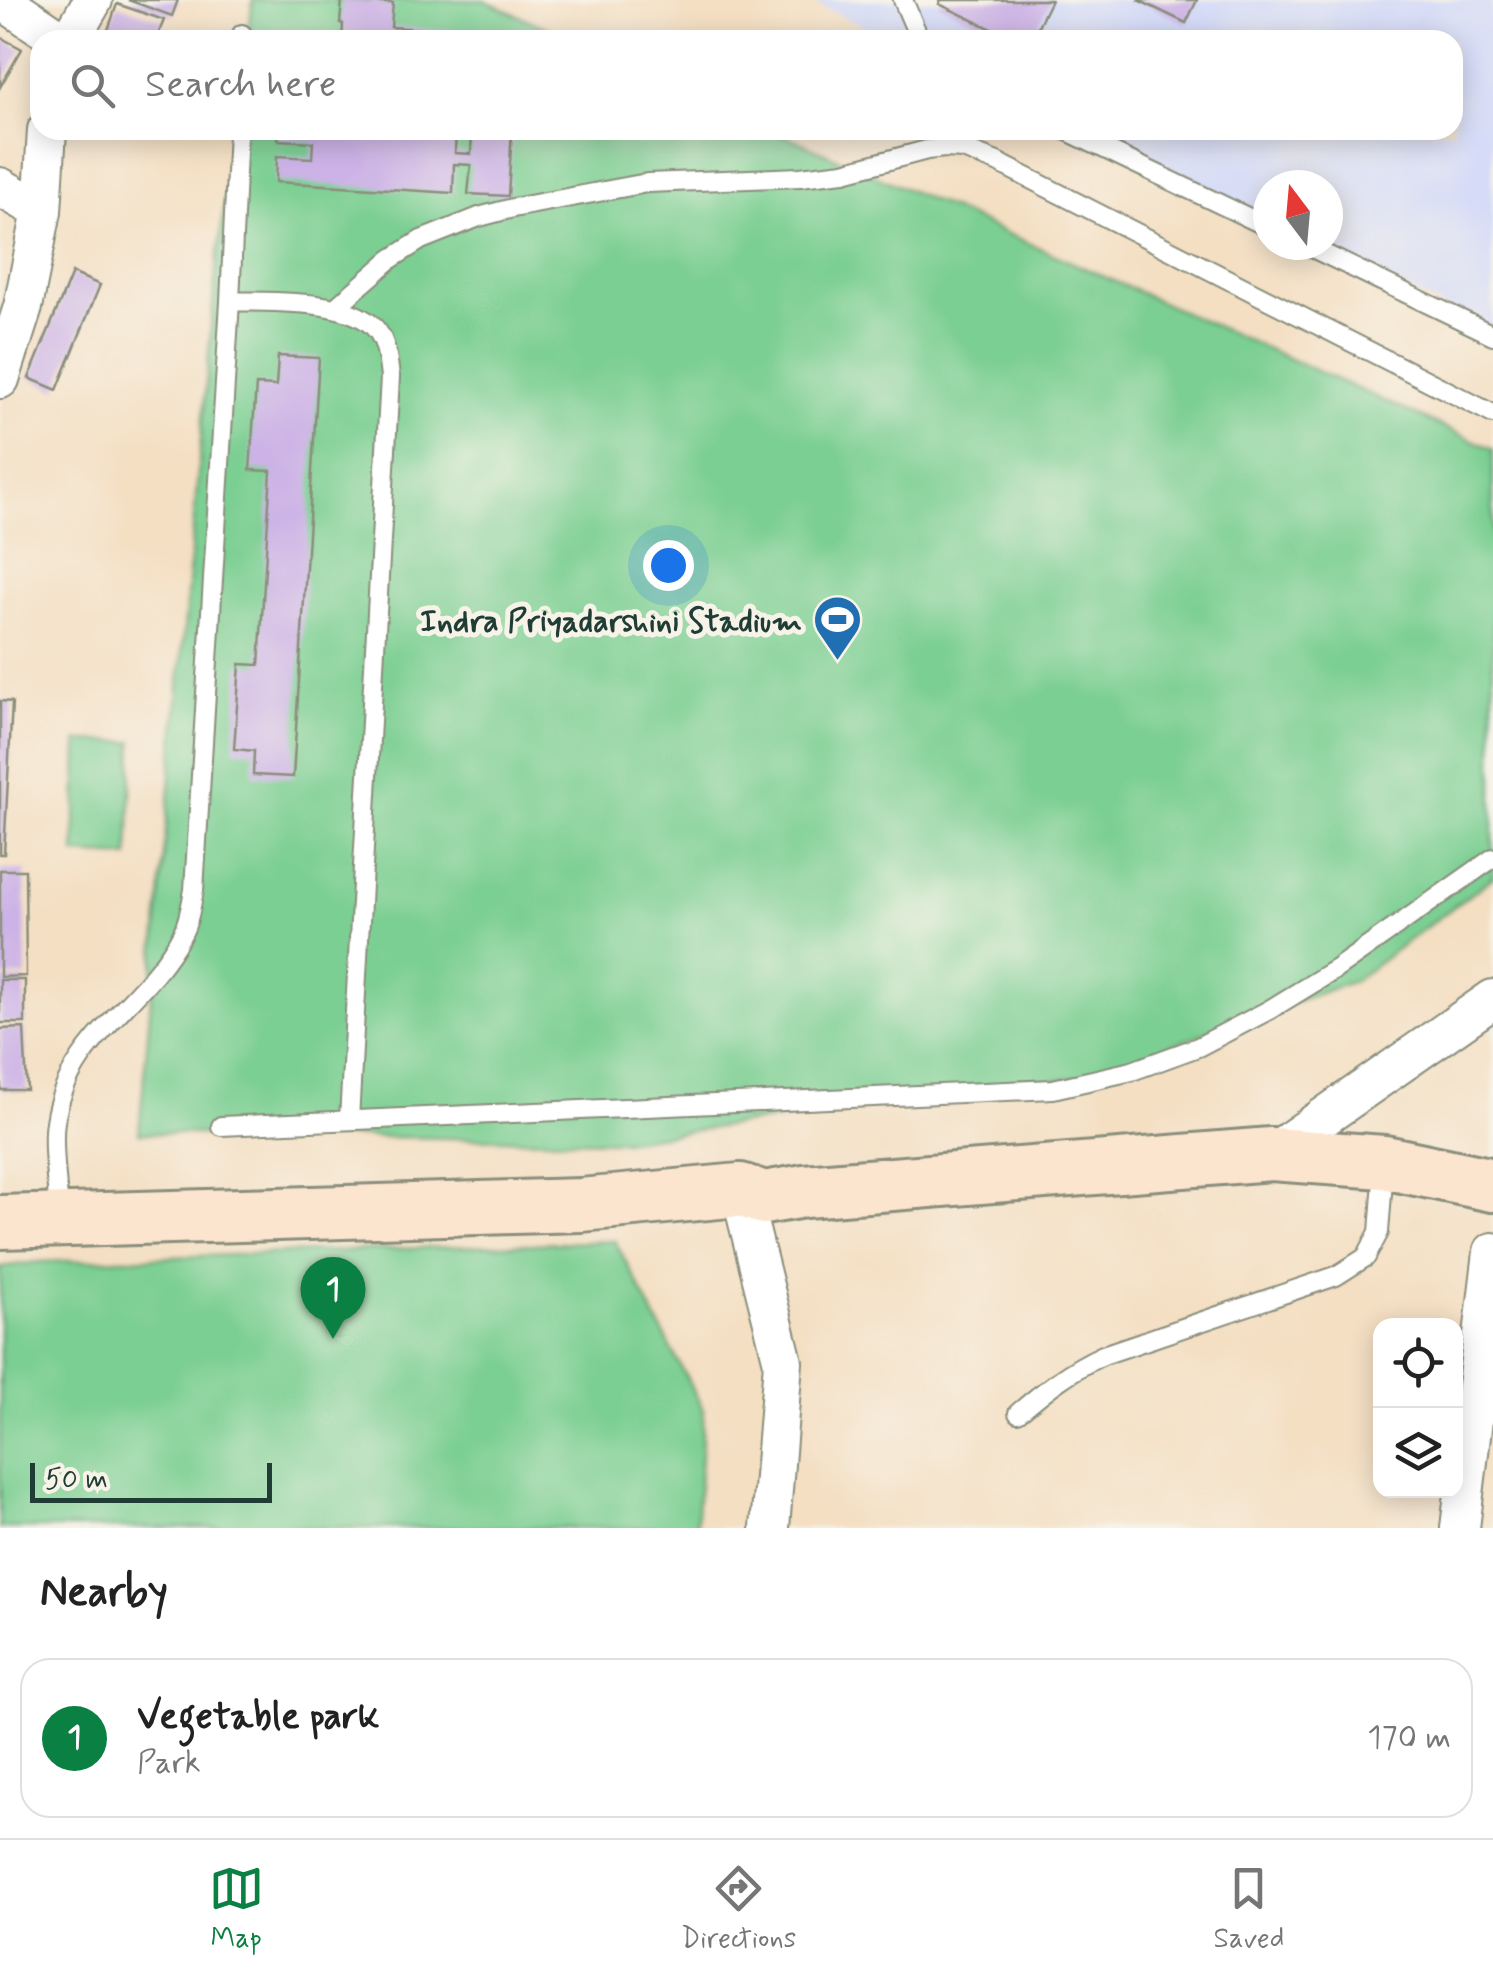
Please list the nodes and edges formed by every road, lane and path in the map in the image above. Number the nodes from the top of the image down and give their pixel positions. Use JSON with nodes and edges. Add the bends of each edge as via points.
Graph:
{"nodes":[{"id":1,"x":93,"y":0,"type":"edge"},
{"id":2,"x":903,"y":0,"type":"edge"},
{"id":3,"x":12,"y":3,"type":"edge"},
{"id":4,"x":48,"y":30,"type":"edge"},
{"id":5,"x":76,"y":30,"type":"edge"},
{"id":6,"x":916,"y":30,"type":"edge"},
{"id":7,"x":46,"y":140,"type":"edge"},
{"id":8,"x":238,"y":140,"type":"edge"},
{"id":9,"x":1086,"y":140,"type":"edge"},
{"id":10,"x":0,"y":187,"type":"edge"},
{"id":11,"x":42,"y":212,"type":"junction"},
{"id":12,"x":1253,"y":220,"type":"edge"},
{"id":13,"x":1338,"y":260,"type":"edge"},
{"id":14,"x":230,"y":301,"type":"junction"},
{"id":15,"x":336,"y":307,"type":"junction"},
{"id":16,"x":1493,"y":334,"type":"edge"},
{"id":17,"x":0,"y":378,"type":"edge"},
{"id":18,"x":1493,"y":414,"type":"edge"},
{"id":19,"x":1493,"y":858,"type":"edge"},
{"id":20,"x":1493,"y":999,"type":"edge"},
{"id":21,"x":350,"y":1120,"type":"junction"},
{"id":22,"x":220,"y":1126,"type":"dead end"},
{"id":23,"x":1272,"y":1154,"type":"junction"},
{"id":24,"x":1384,"y":1162,"type":"junction"},
{"id":25,"x":1493,"y":1184,"type":"edge"},
{"id":26,"x":740,"y":1190,"type":"junction"},
{"id":27,"x":59,"y":1219,"type":"junction"},
{"id":28,"x":0,"y":1222,"type":"edge"},
{"id":29,"x":1493,"y":1252,"type":"edge"},
{"id":30,"x":1485,"y":1382,"type":"edge"},
{"id":31,"x":1018,"y":1413,"type":"dead end"},
{"id":32,"x":770,"y":1528,"type":"edge"},
{"id":33,"x":1460,"y":1528,"type":"edge"}],
"edges":[{"from":1,"to":5,"type":"street"},
{"from":2,"to":6,"type":"lane"},
{"from":3,"to":4,"type":"street"},
{"from":7,"to":11,"type":"street"},
{"from":8,"to":14,"type":"lane"},
{"from":9,"to":12,"type":"lane"},
{"from":10,"to":11,"type":"street"},
{"from":11,"to":17,"type":"street"},
{"from":13,"to":16,"type":"lane"},
{"from":14,"to":15,"type":"lane"},
{"from":14,"to":27,"type":"lane","via":[[190,912],[173,950],[70,1077],[54,1125]]},
{"from":15,"to":18,"type":"lane","via":[[421,240],[513,208],[648,183],[834,174],[926,150],[963,149]]},
{"from":15,"to":21,"type":"lane","via":[[378,332],[390,377]]},
{"from":19,"to":21,"type":"lane","via":[[1286,1000],[1198,1047],[1132,1071],[1053,1089]]},
{"from":20,"to":23,"type":"street"},
{"from":21,"to":22,"type":"lane"},
{"from":23,"to":24,"type":"main road"},
{"from":23,"to":26,"type":"main road","via":[[764,1198]]},
{"from":24,"to":25,"type":"main road"},
{"from":24,"to":31,"type":"lane","via":[[1379,1232],[1366,1257],[1336,1276],[1078,1366]]},
{"from":26,"to":27,"type":"main road","via":[[581,1205]]},
{"from":26,"to":32,"type":"street","via":[[783,1362]]},
{"from":27,"to":28,"type":"main road"},
{"from":29,"to":30,"type":"street"},
{"from":30,"to":33,"type":"street"}]}
